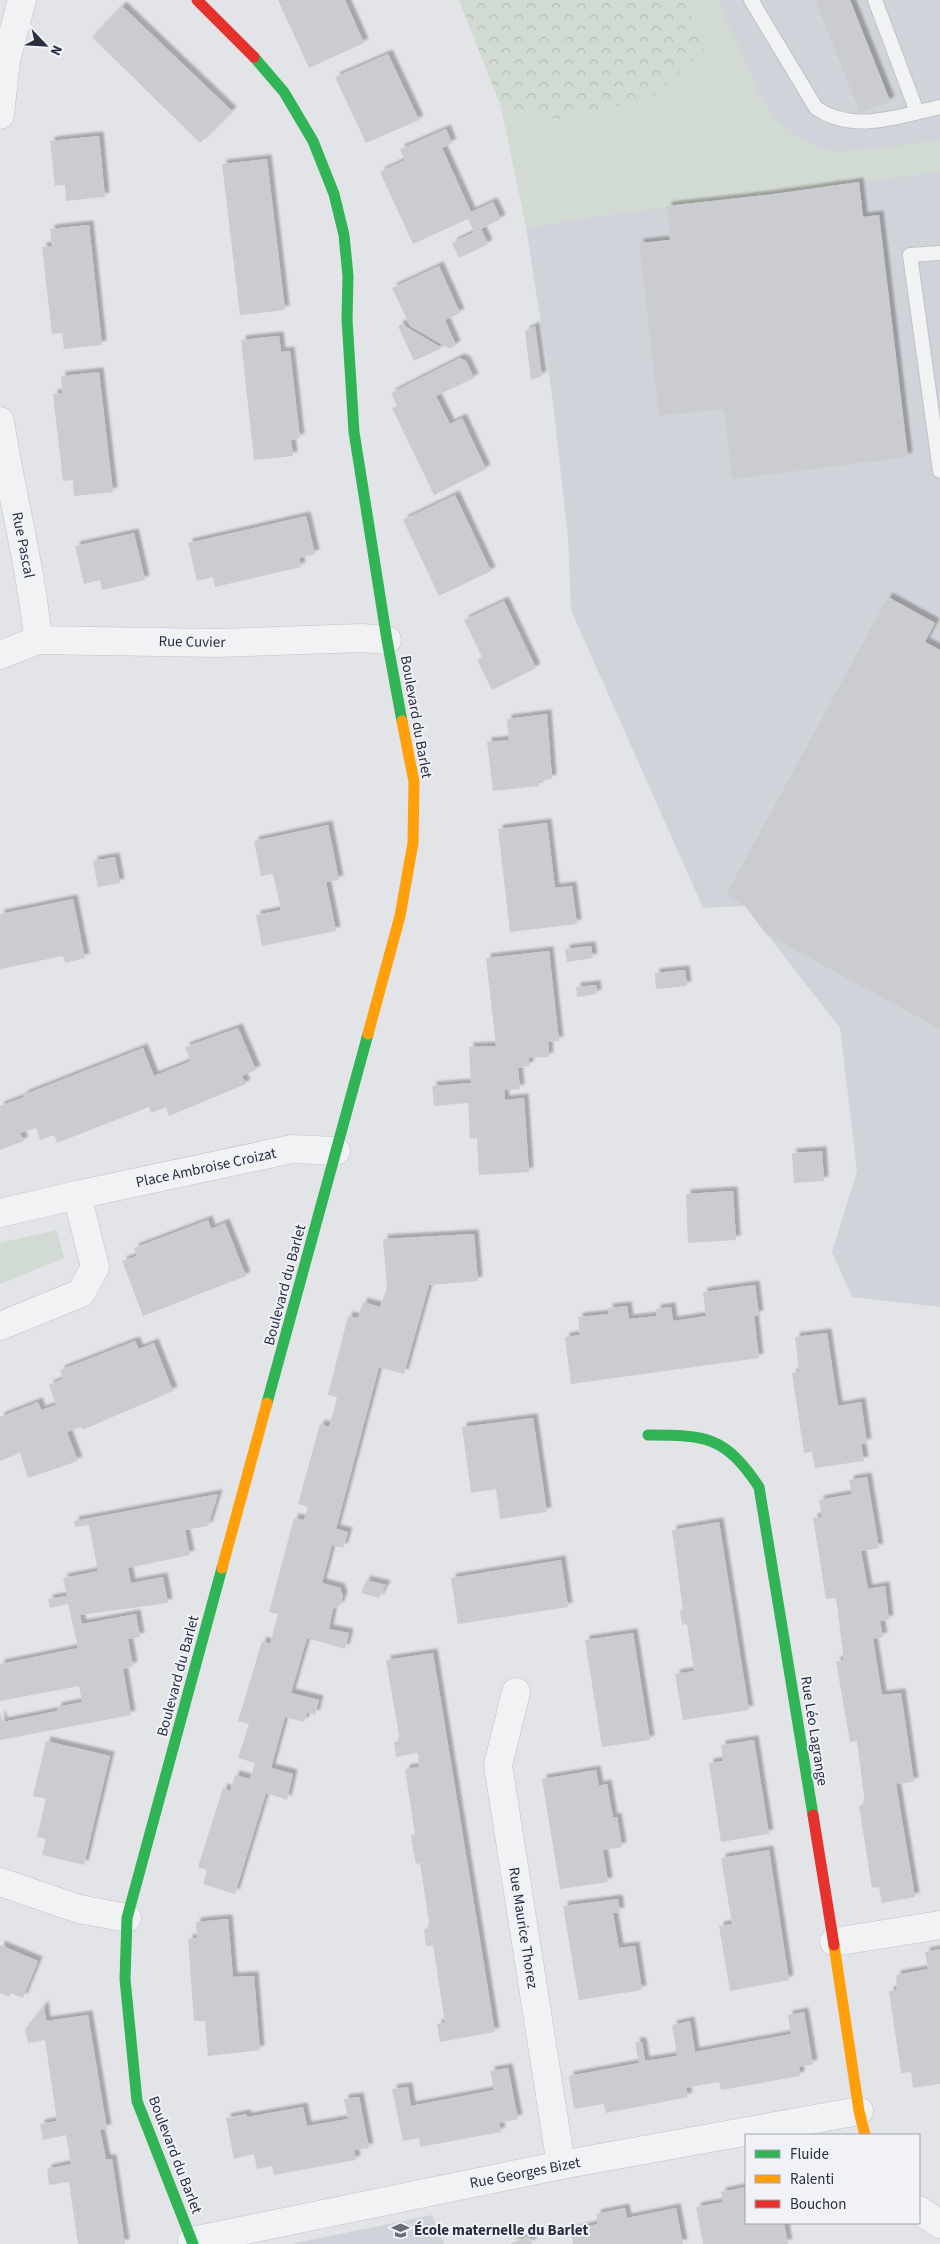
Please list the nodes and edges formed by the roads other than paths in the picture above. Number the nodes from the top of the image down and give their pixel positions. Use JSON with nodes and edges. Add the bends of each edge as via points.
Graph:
{"nodes":[{"id":1,"x":22,"y":0,"type":"edge"},
{"id":2,"x":197,"y":0,"type":"edge"},
{"id":3,"x":752,"y":0,"type":"edge"},
{"id":4,"x":875,"y":0,"type":"edge"},
{"id":5,"x":940,"y":107,"type":"edge"},
{"id":6,"x":917,"y":112,"type":"junction"},
{"id":7,"x":0,"y":115,"type":"edge"},
{"id":8,"x":940,"y":253,"type":"edge"},
{"id":9,"x":0,"y":421,"type":"edge"},
{"id":10,"x":940,"y":471,"type":"edge"},
{"id":11,"x":38,"y":640,"type":"junction"},
{"id":12,"x":387,"y":640,"type":"junction"},
{"id":13,"x":0,"y":655,"type":"edge"},
{"id":14,"x":336,"y":1151,"type":"junction"},
{"id":15,"x":77,"y":1195,"type":"junction"},
{"id":16,"x":0,"y":1213,"type":"edge"},
{"id":17,"x":0,"y":1326,"type":"edge"},
{"id":18,"x":648,"y":1435,"type":"dead end"},
{"id":19,"x":516,"y":1692,"type":"dead end"},
{"id":20,"x":0,"y":1882,"type":"edge"},
{"id":21,"x":128,"y":1918,"type":"junction"},
{"id":22,"x":940,"y":1925,"type":"edge"},
{"id":23,"x":834,"y":1942,"type":"junction"},
{"id":24,"x":862,"y":2123,"type":"edge"},
{"id":25,"x":783,"y":2134,"type":"edge"},
{"id":26,"x":745,"y":2139,"type":"edge"},
{"id":27,"x":560,"y":2165,"type":"junction"},
{"id":28,"x":920,"y":2211,"type":"edge"},
{"id":29,"x":940,"y":2224,"type":"edge"},
{"id":30,"x":193,"y":2242,"type":"edge"}],
"edges":[{"from":1,"to":7,"type":"street","via":[[6,60]]},
{"from":2,"to":12,"type":"street","name":"Boulevard du Barlet","via":[[235,36],[284,92],[313,141],[334,194],[344,235],[348,276],[347,319],[354,432]]},
{"from":3,"to":6,"type":"lane","via":[[816,108],[824,114],[854,123]]},
{"from":4,"to":6,"type":"lane"},
{"from":5,"to":6,"type":"lane"},
{"from":8,"to":10,"type":"lane","via":[[910,255]]},
{"from":9,"to":11,"type":"street","name":"Rue Pascal","via":[[34,602]]},
{"from":11,"to":12,"type":"street","name":"Rue Cuvier","via":[[217,643]]},
{"from":11,"to":13,"type":"street","name":"Rue Cuvier"},
{"from":12,"to":14,"type":"street","name":"Boulevard du Barlet","via":[[414,782],[413,843],[400,916]]},
{"from":14,"to":15,"type":"street","name":"Place Ambroise Croizat","via":[[292,1149]]},
{"from":14,"to":21,"type":"street","name":"Boulevard du Barlet"},
{"from":15,"to":16,"type":"street","name":"Place Ambroise Croizat"},
{"from":15,"to":17,"type":"street","via":[[95,1267],[80,1293]]},
{"from":18,"to":23,"type":"street","name":"Rue Léo Lagrange","via":[[695,1435],[723,1445],[744,1463],[759,1487]]},
{"from":19,"to":27,"type":"street","name":"Rue Maurice Thorez","via":[[498,1764]]},
{"from":20,"to":21,"type":"street","via":[[79,1909]]},
{"from":21,"to":30,"type":"street","name":"Boulevard du Barlet","via":[[124,1979],[137,2101]]},
{"from":22,"to":23,"type":"street"},
{"from":23,"to":24,"type":"street","name":"Rue Léo Lagrange"},
{"from":24,"to":25,"type":"street","name":"Rue Georges Bizet"},
{"from":26,"to":27,"type":"street","name":"Rue Georges Bizet"},
{"from":27,"to":30,"type":"street","name":"Rue Georges Bizet"},
{"from":28,"to":29,"type":"street"}]}
